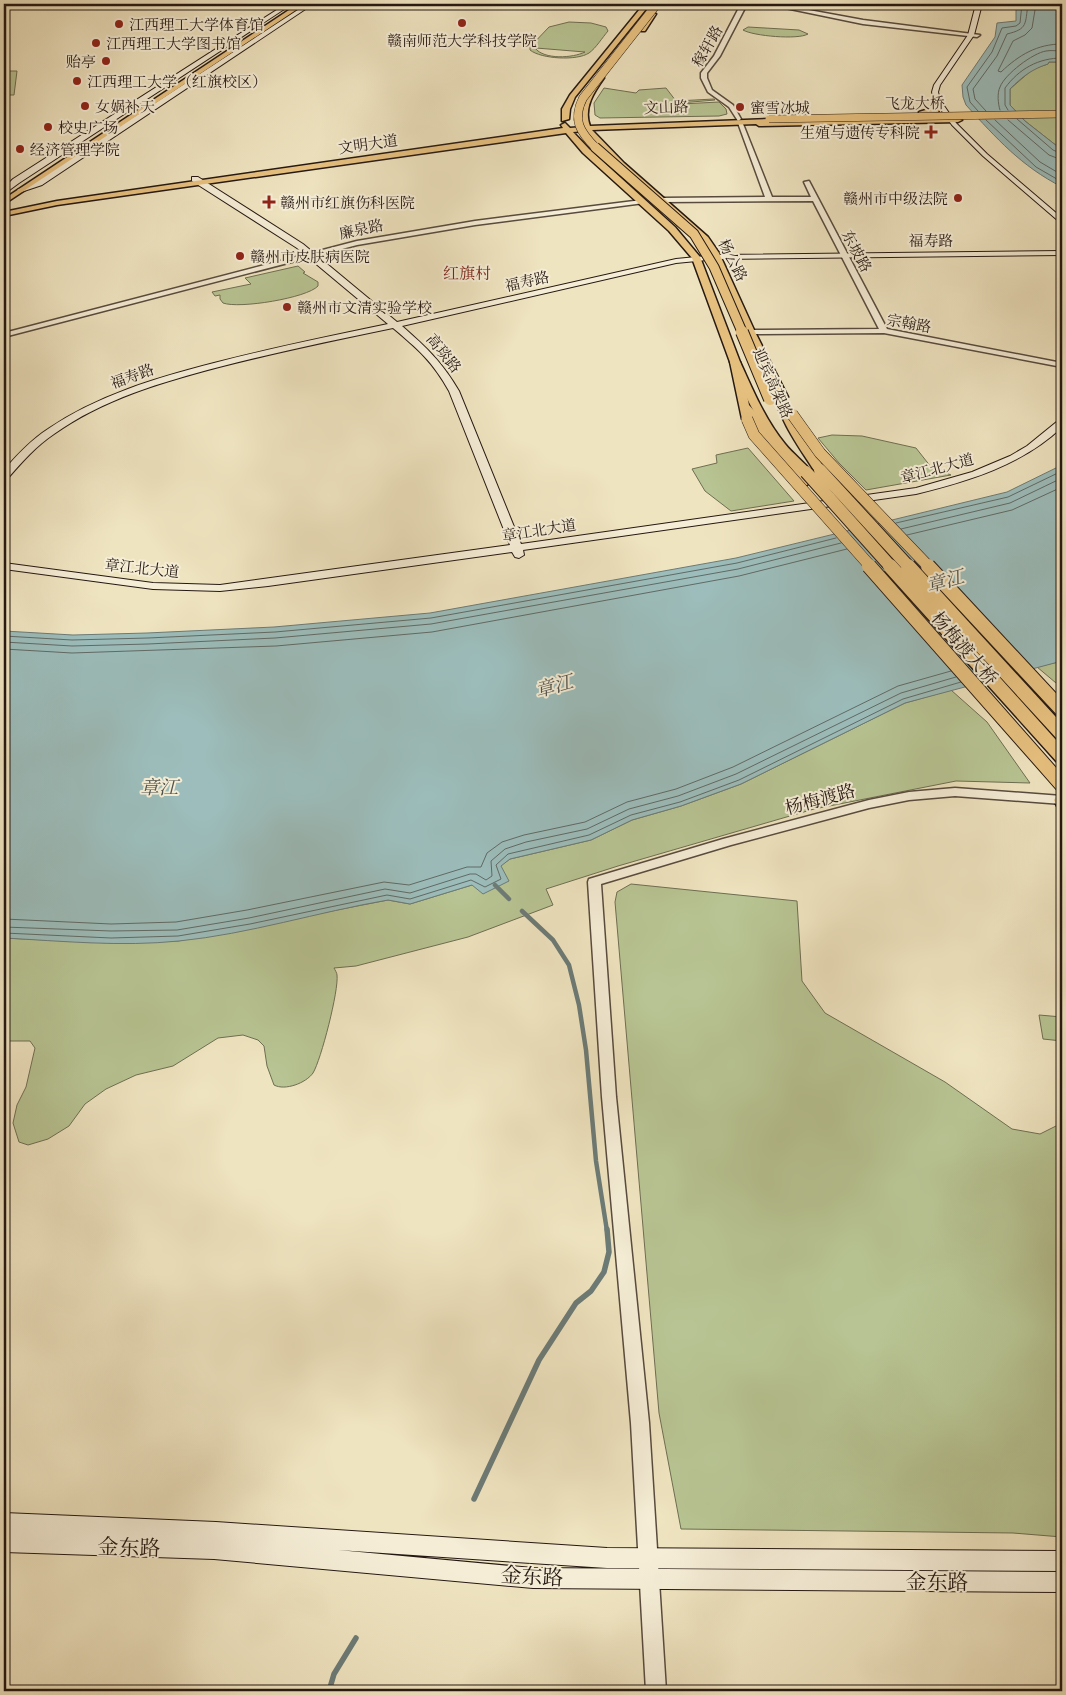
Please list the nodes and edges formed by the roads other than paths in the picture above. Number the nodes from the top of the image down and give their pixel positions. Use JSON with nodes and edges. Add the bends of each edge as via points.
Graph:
{"nodes":[{"id":1,"x":289,"y":4,"type":"edge"},
{"id":2,"x":296,"y":4,"type":"edge"},
{"id":3,"x":302,"y":4,"type":"edge"},
{"id":4,"x":310,"y":4,"type":"edge"},
{"id":5,"x":647,"y":4,"type":"edge"},
{"id":6,"x":651,"y":4,"type":"edge"},
{"id":7,"x":657,"y":4,"type":"edge"},
{"id":8,"x":661,"y":4,"type":"edge"},
{"id":9,"x":744,"y":4,"type":"edge"},
{"id":10,"x":769,"y":4,"type":"edge"},
{"id":11,"x":978,"y":4,"type":"edge"},
{"id":12,"x":984,"y":4,"type":"edge"},
{"id":13,"x":652,"y":14,"type":"junction"},
{"id":14,"x":974,"y":35,"type":"junction"},
{"id":15,"x":583,"y":98,"type":"junction"},
{"id":16,"x":939,"y":104,"type":"junction"},
{"id":17,"x":922,"y":114,"type":"junction"},
{"id":18,"x":1062,"y":115,"type":"edge"},
{"id":19,"x":952,"y":117,"type":"junction"},
{"id":20,"x":769,"y":120,"type":"junction"},
{"id":21,"x":739,"y":121,"type":"junction"},
{"id":22,"x":929,"y":121,"type":"junction"},
{"id":23,"x":720,"y":123,"type":"junction"},
{"id":24,"x":566,"y":125,"type":"junction"},
{"id":25,"x":586,"y":126,"type":"junction"},
{"id":26,"x":960,"y":130,"type":"junction"},
{"id":27,"x":193,"y":181,"type":"junction"},
{"id":28,"x":807,"y":182,"type":"dead end"},
{"id":29,"x":4,"y":192,"type":"edge"},
{"id":30,"x":25,"y":196,"type":"junction"},
{"id":31,"x":814,"y":198,"type":"junction"},
{"id":32,"x":769,"y":199,"type":"junction"},
{"id":33,"x":46,"y":200,"type":"junction"},
{"id":34,"x":663,"y":200,"type":"junction"},
{"id":35,"x":4,"y":202,"type":"edge"},
{"id":36,"x":642,"y":202,"type":"junction"},
{"id":37,"x":4,"y":210,"type":"edge"},
{"id":38,"x":4,"y":214,"type":"edge"},
{"id":39,"x":1062,"y":215,"type":"edge"},
{"id":40,"x":1062,"y":222,"type":"edge"},
{"id":41,"x":1062,"y":251,"type":"edge"},
{"id":42,"x":842,"y":253,"type":"junction"},
{"id":43,"x":716,"y":255,"type":"junction"},
{"id":44,"x":309,"y":256,"type":"junction"},
{"id":45,"x":694,"y":256,"type":"junction"},
{"id":46,"x":391,"y":323,"type":"junction"},
{"id":47,"x":884,"y":331,"type":"junction"},
{"id":48,"x":750,"y":332,"type":"junction"},
{"id":49,"x":4,"y":335,"type":"edge"},
{"id":50,"x":735,"y":362,"type":"junction"},
{"id":51,"x":1062,"y":366,"type":"edge"},
{"id":52,"x":775,"y":382,"type":"joint"},
{"id":53,"x":765,"y":399,"type":"junction"},
{"id":54,"x":767,"y":417,"type":"junction"},
{"id":55,"x":1062,"y":422,"type":"edge"},
{"id":56,"x":1062,"y":434,"type":"edge"},
{"id":57,"x":4,"y":462,"type":"edge"},
{"id":58,"x":813,"y":471,"type":"junction"},
{"id":59,"x":4,"y":476,"type":"edge"},
{"id":60,"x":823,"y":507,"type":"junction"},
{"id":61,"x":513,"y":552,"type":"junction"},
{"id":62,"x":4,"y":566,"type":"edge"},
{"id":63,"x":4,"y":572,"type":"edge"},
{"id":64,"x":1062,"y":710,"type":"edge"},
{"id":65,"x":1062,"y":734,"type":"edge"},
{"id":66,"x":1062,"y":757,"type":"edge"},
{"id":67,"x":1062,"y":797,"type":"edge"},
{"id":68,"x":4,"y":1524,"type":"edge"},
{"id":69,"x":4,"y":1542,"type":"edge"},
{"id":70,"x":648,"y":1558,"type":"junction"},
{"id":71,"x":1062,"y":1561,"type":"edge"},
{"id":72,"x":650,"y":1579,"type":"junction"},
{"id":73,"x":1062,"y":1582,"type":"edge"},
{"id":74,"x":656,"y":1691,"type":"edge"}],
"edges":[{"from":1,"to":29,"type":"main road"},
{"from":2,"to":29,"type":"main road","via":[[33,177]]},
{"from":3,"to":30,"type":"main road"},
{"from":4,"to":30,"type":"main road","via":[[39,183]]},
{"from":5,"to":24,"type":"main road","via":[[572,96],[566,109]]},
{"from":6,"to":53,"type":"highway","name":"迎宾高架路","via":[[586,84],[572,109],[573,128],[580,140],[679,227],[700,256]]},
{"from":7,"to":15,"type":"highway","name":"迎宾高架路","bridge":true},
{"from":8,"to":13,"type":"main road"},
{"from":9,"to":21,"type":"street","name":"稼轩路","via":[[717,56],[704,73],[710,91],[731,106]]},
{"from":10,"to":14,"type":"street","via":[[871,24]]},
{"from":11,"to":14,"type":"main road"},
{"from":12,"to":14,"type":"main road"},
{"from":13,"to":15,"type":"highway","bridge":true,"via":[[604,78]]},
{"from":13,"to":25,"type":"main road","via":[[596,85],[584,109]]},
{"from":14,"to":16,"type":"main road","via":[[937,86]]},
{"from":14,"to":19,"type":"main road","via":[[943,90],[943,99]]},
{"from":15,"to":53,"type":"highway","name":"迎宾高架路","bridge":true,"via":[[577,119],[582,132],[685,226],[707,255]]},
{"from":16,"to":17,"type":"main road","via":[[935,110]]},
{"from":16,"to":19,"type":"main road"},
{"from":17,"to":19,"type":"main road"},
{"from":17,"to":21,"type":"main road"},
{"from":18,"to":20,"type":"main road","name":"飞龙大桥","bridge":true},
{"from":19,"to":22,"type":"main road"},
{"from":19,"to":26,"type":"main road"},
{"from":19,"to":39,"type":"main road"},
{"from":20,"to":21,"type":"main road","name":"文山路"},
{"from":20,"to":23,"type":"main road","name":"文山路"},
{"from":21,"to":22,"type":"main road"},
{"from":21,"to":23,"type":"main road"},
{"from":21,"to":25,"type":"main road","name":"文山路"},
{"from":21,"to":32,"type":"street","name":"稼轩路"},
{"from":22,"to":26,"type":"main road"},
{"from":23,"to":25,"type":"main road","name":"文山路"},
{"from":24,"to":25,"type":"main road","name":"文明大道"},
{"from":24,"to":27,"type":"main road","name":"文明大道"},
{"from":24,"to":36,"type":"main road","name":"杨公路","via":[[586,151]]},
{"from":25,"to":34,"type":"main road","name":"杨公路","via":[[606,150]]},
{"from":26,"to":40,"type":"main road","via":[[985,156]]},
{"from":27,"to":33,"type":"main road","name":"文明大道"},
{"from":27,"to":38,"type":"main road","name":"文明大道"},
{"from":27,"to":44,"type":"main road","name":"高琰路"},
{"from":28,"to":31,"type":"street","name":"东坡路"},
{"from":30,"to":33,"type":"main road"},
{"from":30,"to":35,"type":"main road"},
{"from":31,"to":32,"type":"street"},
{"from":31,"to":42,"type":"street","name":"东坡路"},
{"from":32,"to":34,"type":"street"},
{"from":33,"to":37,"type":"main road","name":"文明大道"},
{"from":34,"to":43,"type":"main road","name":"杨公路","via":[[691,224]]},
{"from":36,"to":44,"type":"street","name":"廉泉路","via":[[476,223],[390,237]]},
{"from":36,"to":45,"type":"main road","name":"杨公路","via":[[672,228]]},
{"from":41,"to":42,"type":"main road","name":"福寿路"},
{"from":42,"to":43,"type":"main road","name":"福寿路"},
{"from":42,"to":47,"type":"street","name":"东坡路"},
{"from":43,"to":45,"type":"main road","name":"福寿路"},
{"from":43,"to":48,"type":"main road","name":"杨公路"},
{"from":44,"to":46,"type":"main road","name":"高琰路"},
{"from":44,"to":49,"type":"street","name":"廉泉路"},
{"from":45,"to":46,"type":"main road","name":"福寿路"},
{"from":45,"to":50,"type":"main road","name":"杨公路"},
{"from":46,"to":57,"type":"main road","name":"福寿路","via":[[208,362],[117,388],[48,426]]},
{"from":46,"to":59,"type":"main road","name":"福寿路","via":[[154,381],[124,392],[68,420],[32,446]]},
{"from":46,"to":61,"type":"main road","name":"高琰路","via":[[422,354],[440,381]]},
{"from":47,"to":48,"type":"street","name":"宗翰路"},
{"from":47,"to":51,"type":"street","name":"宗翰路"},
{"from":48,"to":52,"type":"main road","name":"杨公路"},
{"from":50,"to":54,"type":"main road","name":"杨公路"},
{"from":50,"to":54,"type":"highway","via":[[752,402]]},
{"from":52,"to":54,"type":"highway","via":[[780,403]]},
{"from":53,"to":54,"type":"highway","name":"迎宾高架路"},
{"from":54,"to":58,"type":"highway","name":"迎宾高架路","via":[[797,447]]},
{"from":54,"to":58,"type":"highway","via":[[777,443],[790,459]]},
{"from":54,"to":60,"type":"main road","via":[[766,439]]},
{"from":54,"to":64,"type":"main road","name":"杨梅渡大桥","bridge":true,"via":[[799,428],[813,447]]},
{"from":54,"to":67,"type":"main road","name":"杨梅渡大桥","bridge":true,"via":[[754,434]]},
{"from":55,"to":60,"type":"main road","name":"章江北大道","via":[[1022,454],[980,472],[916,491]]},
{"from":56,"to":60,"type":"main road","name":"章江北大道","via":[[1009,466],[962,484],[900,498]]},
{"from":58,"to":65,"type":"highway","name":"迎宾高架路","bridge":true},
{"from":58,"to":66,"type":"highway","name":"迎宾高架路","bridge":true},
{"from":60,"to":61,"type":"main road","name":"章江北大道"},
{"from":61,"to":62,"type":"main road","name":"章江北大道","via":[[220,588],[153,586]]},
{"from":61,"to":63,"type":"main road","name":"章江北大道","via":[[220,594],[183,595]]},
{"from":67,"to":70,"type":"street","name":"杨梅渡路","via":[[955,792],[909,796],[726,842],[594,882],[609,1097],[640,1423]]},
{"from":68,"to":70,"type":"main road","name":"金东路","via":[[216,1532]]},
{"from":69,"to":72,"type":"main road","name":"金东路","via":[[214,1549],[533,1578]]},
{"from":70,"to":71,"type":"main road","name":"金东路"},
{"from":70,"to":72,"type":"street"},
{"from":72,"to":73,"type":"main road","name":"金东路"},
{"from":72,"to":74,"type":"street"}]}
